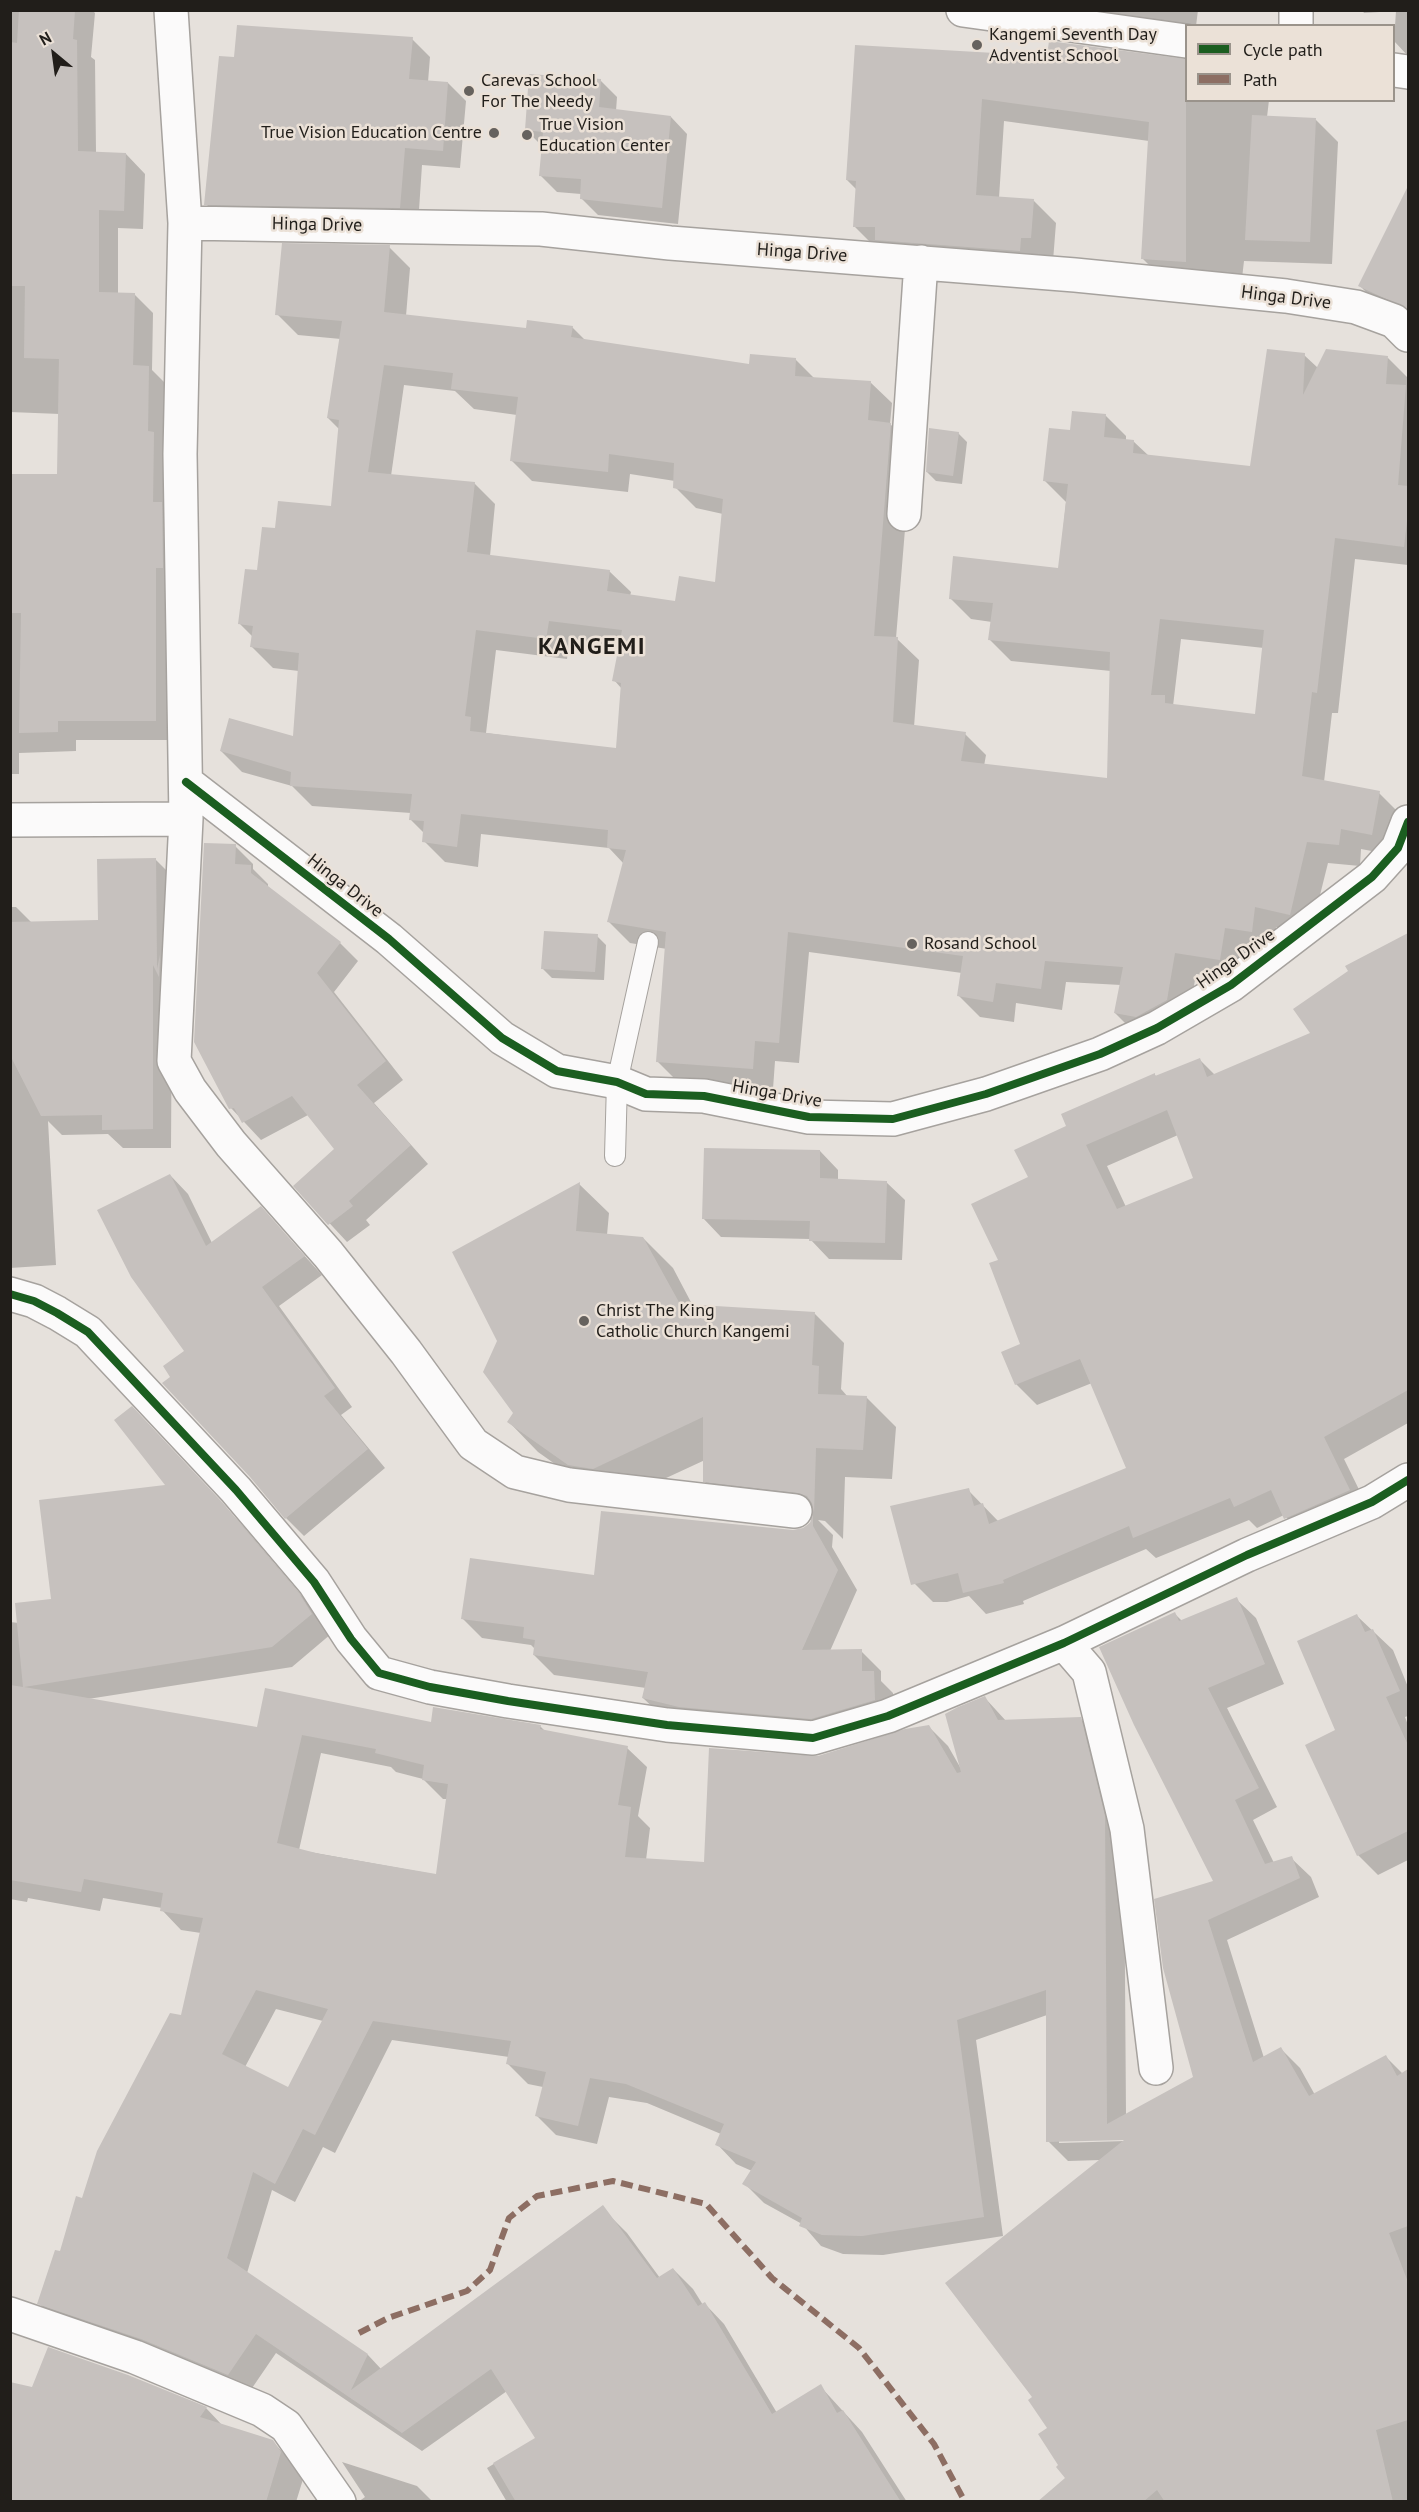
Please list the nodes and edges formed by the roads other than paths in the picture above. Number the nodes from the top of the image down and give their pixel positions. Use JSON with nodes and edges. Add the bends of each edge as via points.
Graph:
{"nodes":[{"id":1,"x":171,"y":10,"type":"edge"},
{"id":2,"x":963,"y":10,"type":"edge"},
{"id":3,"x":1185,"y":41,"type":"edge"},
{"id":4,"x":185,"y":223,"type":"junction"},
{"id":5,"x":921,"y":262,"type":"junction"},
{"id":6,"x":1408,"y":335,"type":"edge"},
{"id":7,"x":904,"y":514,"type":"dead end"},
{"id":8,"x":186,"y":782,"type":"junction"},
{"id":9,"x":186,"y":819,"type":"junction"},
{"id":10,"x":10,"y":820,"type":"edge"},
{"id":11,"x":1405,"y":843,"type":"edge"},
{"id":12,"x":648,"y":942,"type":"dead end"},
{"id":13,"x":617,"y":1082,"type":"junction"},
{"id":14,"x":615,"y":1156,"type":"dead end"},
{"id":15,"x":10,"y":1294,"type":"edge"},
{"id":16,"x":1408,"y":1480,"type":"edge"},
{"id":17,"x":795,"y":1511,"type":"dead end"},
{"id":18,"x":1064,"y":1643,"type":"junction"},
{"id":19,"x":1156,"y":2068,"type":"dead end"},
{"id":20,"x":10,"y":2314,"type":"edge"},
{"id":21,"x":339,"y":2502,"type":"edge"}],
"edges":[{"from":1,"to":4,"type":"street"},
{"from":2,"to":3,"type":"street"},
{"from":4,"to":5,"type":"street","name":"Hinga Drive","via":[[541,229]]},
{"from":4,"to":8,"type":"street","via":[[180,454]]},
{"from":5,"to":6,"type":"street","name":"Hinga Drive","via":[[1286,296],[1356,307],[1394,321]]},
{"from":5,"to":7,"type":"street"},
{"from":8,"to":9,"type":"street"},
{"from":8,"to":13,"type":"street","name":"Hinga Drive","via":[[389,939],[502,1038],[557,1071]]},
{"from":9,"to":10,"type":"street"},
{"from":9,"to":17,"type":"street","via":[[174,1061],[190,1090],[231,1144],[328,1254],[473,1444],[515,1472],[569,1485]]},
{"from":11,"to":13,"type":"street","name":"Hinga Drive","via":[[1372,877],[1231,985],[1157,1028],[1100,1054],[986,1094],[893,1119],[809,1117],[704,1096],[646,1094]]},
{"from":12,"to":13,"type":"lane"},
{"from":13,"to":14,"type":"lane"},
{"from":15,"to":18,"type":"street","via":[[50,1309],[88,1332],[236,1490],[314,1582],[351,1639],[379,1673],[430,1687],[667,1725],[813,1738],[888,1716]]},
{"from":16,"to":18,"type":"street","via":[[1372,1502],[1247,1555]]},
{"from":18,"to":19,"type":"street","via":[[1089,1672],[1127,1829]]},
{"from":20,"to":21,"type":"street","via":[[135,2357],[262,2410],[286,2426]]}]}
